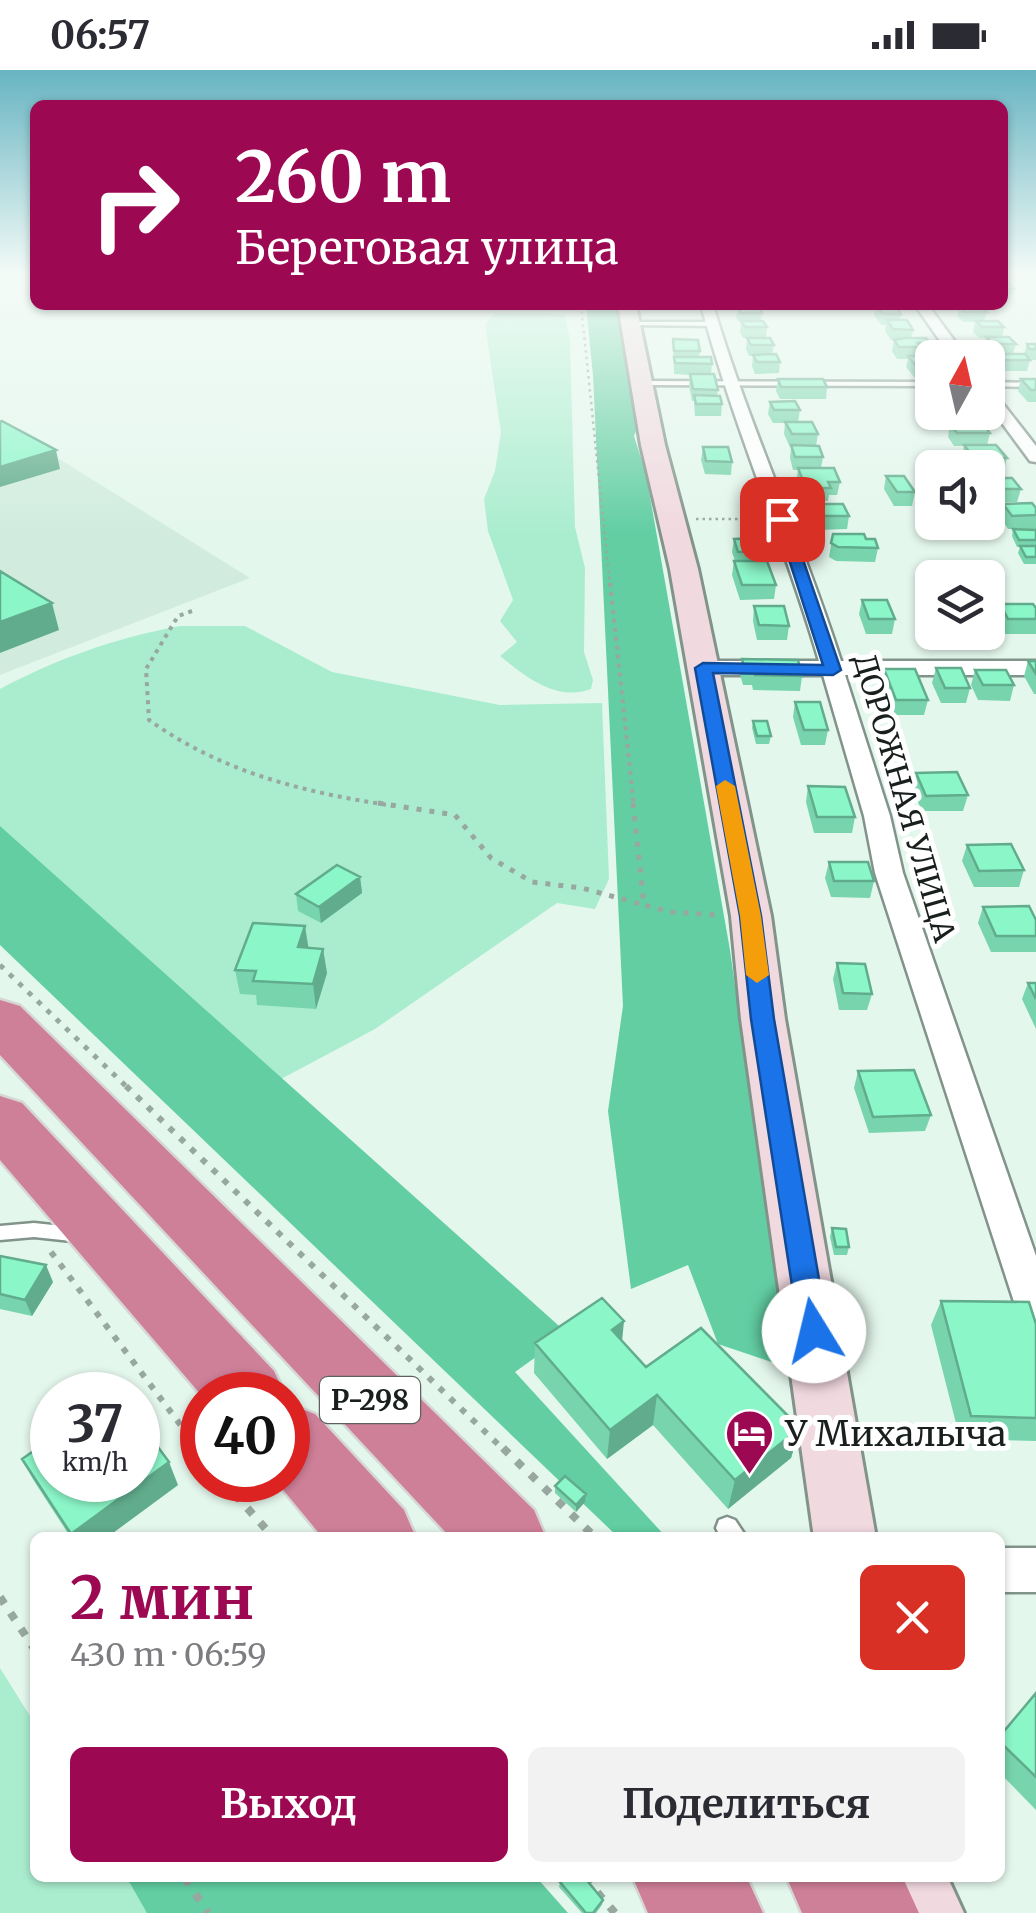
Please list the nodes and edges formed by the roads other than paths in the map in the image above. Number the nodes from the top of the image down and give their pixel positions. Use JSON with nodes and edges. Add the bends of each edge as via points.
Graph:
{"nodes":[{"id":1,"x":631,"y":362,"type":"edge"},
{"id":2,"x":724,"y":362,"type":"edge"},
{"id":3,"x":642,"y":382,"type":"junction"},
{"id":4,"x":730,"y":384,"type":"junction"},
{"id":5,"x":915,"y":384,"type":"edge"},
{"id":6,"x":1005,"y":384,"type":"edge"},
{"id":7,"x":1036,"y":384,"type":"edge"},
{"id":8,"x":1005,"y":416,"type":"edge"},
{"id":9,"x":1036,"y":457,"type":"edge"},
{"id":10,"x":703,"y":668,"type":"junction"},
{"id":11,"x":1036,"y":668,"type":"edge"},
{"id":12,"x":833,"y":670,"type":"junction"},
{"id":13,"x":0,"y":1020,"type":"edge"},
{"id":14,"x":0,"y":1118,"type":"edge"},
{"id":15,"x":0,"y":1233,"type":"edge"},
{"id":16,"x":107,"y":1239,"type":"junction"},
{"id":17,"x":1036,"y":1310,"type":"edge"},
{"id":18,"x":227,"y":1372,"type":"edge"},
{"id":19,"x":310,"y":1464,"type":"edge"},
{"id":20,"x":371,"y":1532,"type":"edge"},
{"id":21,"x":500,"y":1532,"type":"edge"},
{"id":22,"x":844,"y":1532,"type":"edge"},
{"id":23,"x":1005,"y":1570,"type":"edge"},
{"id":24,"x":1036,"y":1570,"type":"edge"},
{"id":25,"x":686,"y":1882,"type":"edge"},
{"id":26,"x":839,"y":1882,"type":"edge"},
{"id":27,"x":912,"y":1882,"type":"edge"},
{"id":28,"x":714,"y":1913,"type":"edge"},
{"id":29,"x":870,"y":1913,"type":"edge"},
{"id":30,"x":926,"y":1913,"type":"edge"}],
"edges":[{"from":1,"to":3,"type":"street"},
{"from":2,"to":4,"type":"street","name":"ДОРОЖНАЯ УЛИЦА"},
{"from":3,"to":4,"type":"lane"},
{"from":3,"to":10,"type":"street"},
{"from":4,"to":5,"type":"lane"},
{"from":4,"to":12,"type":"street","name":"ДОРОЖНАЯ УЛИЦА"},
{"from":6,"to":7,"type":"lane"},
{"from":8,"to":9,"type":"street"},
{"from":10,"to":12,"type":"street"},
{"from":10,"to":22,"type":"street","via":[[750,916]]},
{"from":11,"to":12,"type":"street"},
{"from":12,"to":17,"type":"street","name":"ДОРОЖНАЯ УЛИЦА","via":[[889,873]]},
{"from":13,"to":21,"type":"highway","number":"Р-298"},
{"from":14,"to":16,"type":"highway"},
{"from":15,"to":16,"type":"lane"},
{"from":16,"to":18,"type":"highway"},
{"from":19,"to":20,"type":"highway","number":"Р-298"},
{"from":23,"to":24,"type":"street"},
{"from":25,"to":28,"type":"highway"},
{"from":26,"to":29,"type":"highway"},
{"from":27,"to":30,"type":"street"}]}
